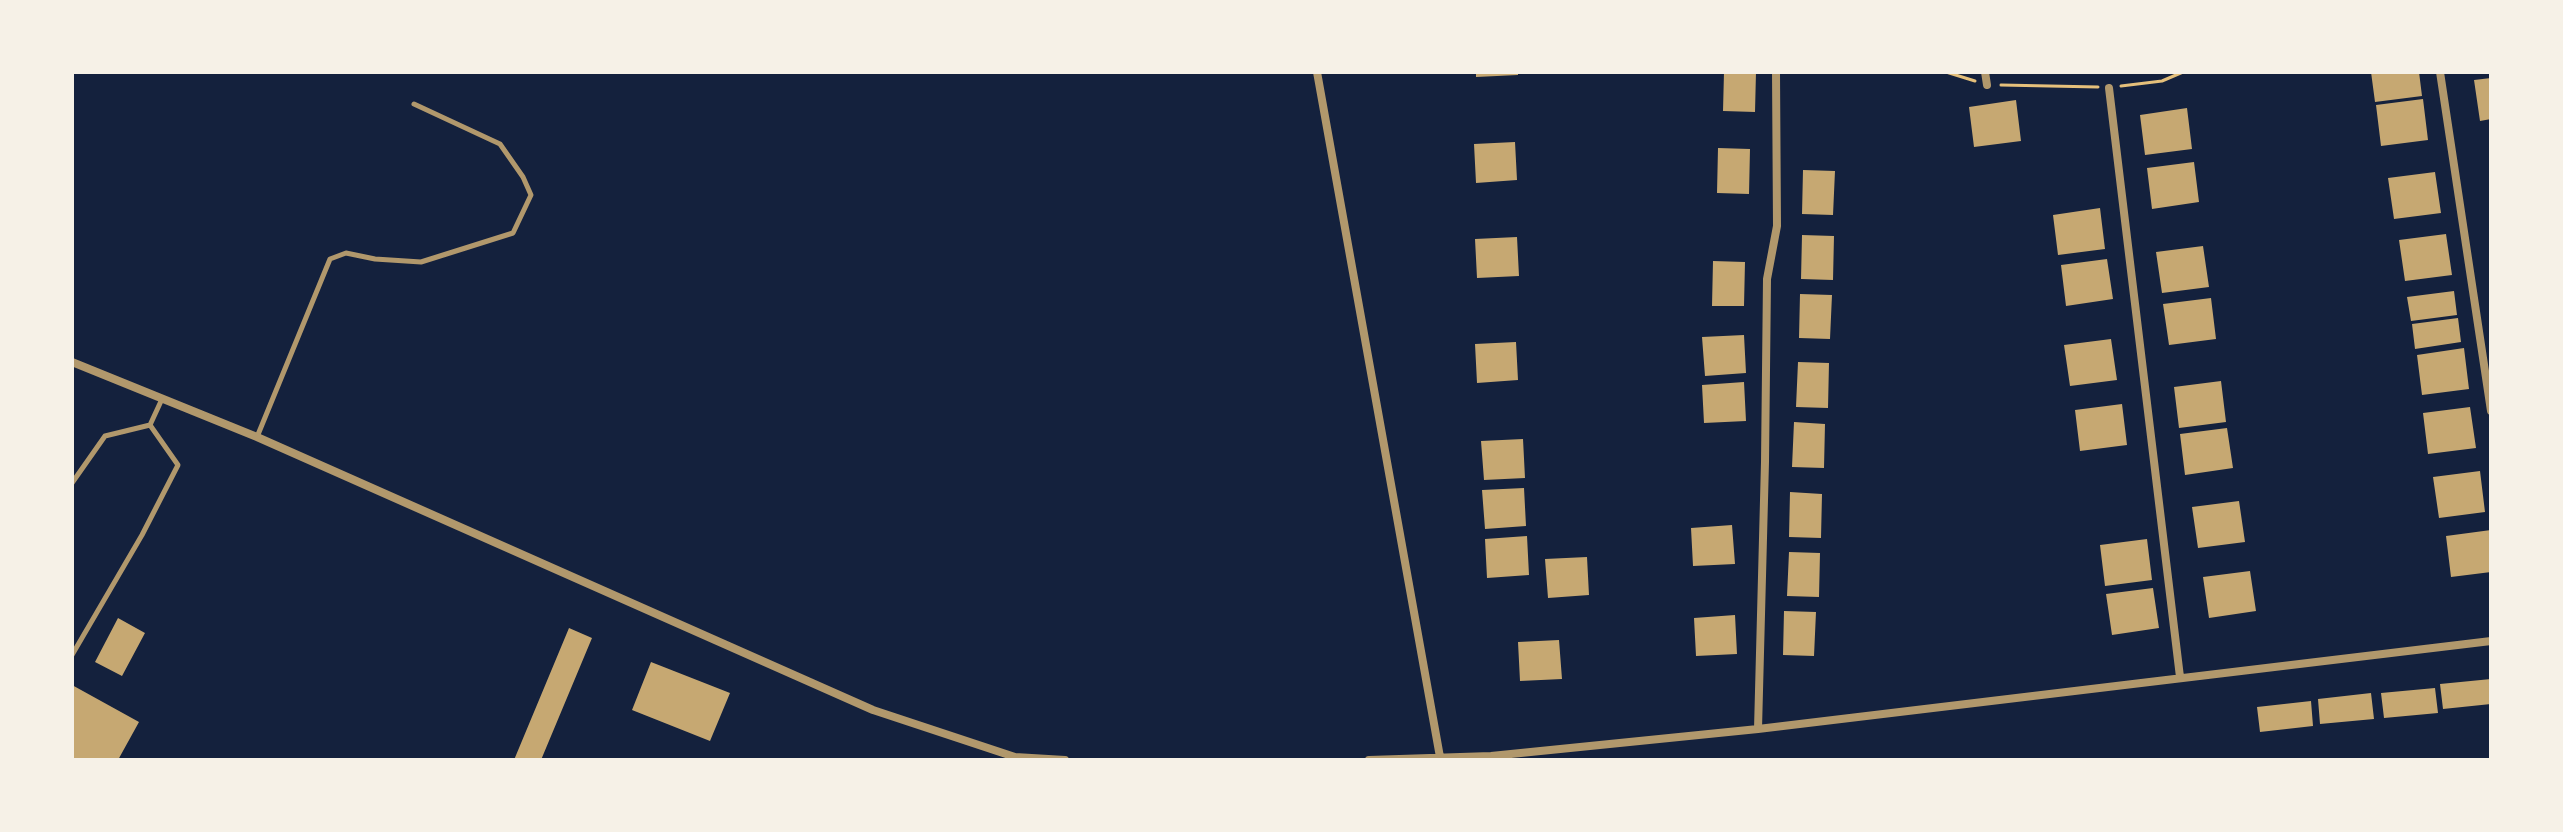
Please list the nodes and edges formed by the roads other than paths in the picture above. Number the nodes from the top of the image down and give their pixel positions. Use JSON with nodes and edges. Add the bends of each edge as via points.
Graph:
{"nodes":[{"id":1,"x":1317,"y":72,"type":"edge"},
{"id":2,"x":1776,"y":72,"type":"edge"},
{"id":3,"x":1985,"y":72,"type":"edge"},
{"id":4,"x":2440,"y":72,"type":"edge"},
{"id":5,"x":1987,"y":85,"type":"road end"},
{"id":6,"x":2109,"y":88,"type":"road end"},
{"id":7,"x":414,"y":104,"type":"dead end"},
{"id":8,"x":72,"y":362,"type":"edge"},
{"id":9,"x":163,"y":398,"type":"junction"},
{"id":10,"x":2491,"y":411,"type":"edge"},
{"id":11,"x":150,"y":425,"type":"junction"},
{"id":12,"x":257,"y":437,"type":"junction"},
{"id":13,"x":72,"y":483,"type":"edge"},
{"id":14,"x":2491,"y":641,"type":"edge"},
{"id":15,"x":72,"y":655,"type":"edge"},
{"id":16,"x":2180,"y":677,"type":"junction"},
{"id":17,"x":1758,"y":729,"type":"junction"},
{"id":18,"x":1440,"y":757,"type":"junction"},
{"id":19,"x":1491,"y":758,"type":"edge"},
{"id":20,"x":1065,"y":760,"type":"edge"},
{"id":21,"x":1369,"y":760,"type":"edge"}],
"edges":[{"from":1,"to":18,"type":"street"},
{"from":2,"to":17,"type":"street","via":[[1777,226],[1767,279]]},
{"from":3,"to":5,"type":"street"},
{"from":4,"to":10,"type":"street"},
{"from":6,"to":16,"type":"street"},
{"from":7,"to":12,"type":"lane","via":[[500,144],[531,195],[522,219],[513,233],[421,262],[346,253],[330,259]]},
{"from":8,"to":9,"type":"street"},
{"from":9,"to":11,"type":"lane"},
{"from":9,"to":12,"type":"street"},
{"from":11,"to":13,"type":"lane","via":[[105,436]]},
{"from":11,"to":15,"type":"lane","via":[[178,465]]},
{"from":12,"to":20,"type":"street","via":[[873,710],[1015,757]]},
{"from":14,"to":16,"type":"street"},
{"from":16,"to":17,"type":"street"},
{"from":17,"to":19,"type":"street"},
{"from":18,"to":19,"type":"street"},
{"from":18,"to":21,"type":"street"}]}
